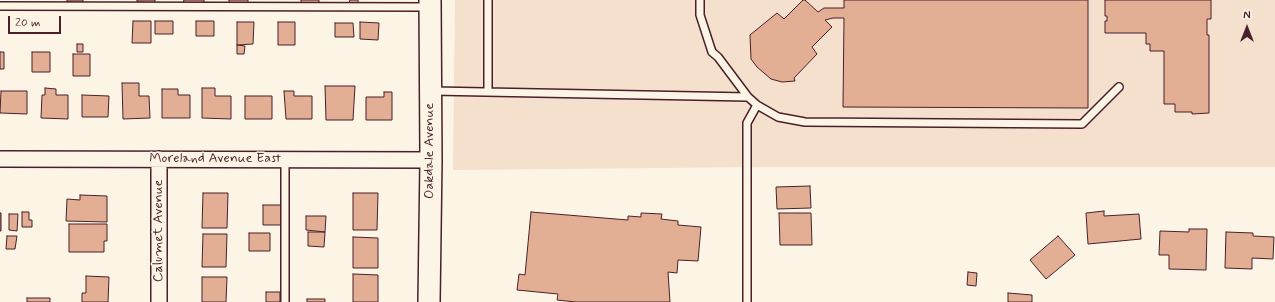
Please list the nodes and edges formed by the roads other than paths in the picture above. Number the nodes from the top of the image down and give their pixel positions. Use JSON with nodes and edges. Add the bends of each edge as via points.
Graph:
{"nodes":[{"id":1,"x":488,"y":0,"type":"edge"},
{"id":2,"x":700,"y":0,"type":"edge"},
{"id":3,"x":430,"y":4,"type":"edge"},
{"id":4,"x":0,"y":6,"type":"edge"},
{"id":5,"x":1119,"y":87,"type":"dead end"},
{"id":6,"x":431,"y":91,"type":"junction"},
{"id":7,"x":488,"y":92,"type":"junction"},
{"id":8,"x":748,"y":97,"type":"junction"},
{"id":9,"x":757,"y":105,"type":"junction"},
{"id":10,"x":0,"y":159,"type":"edge"},
{"id":11,"x":159,"y":159,"type":"junction"},
{"id":12,"x":285,"y":160,"type":"junction"},
{"id":13,"x":431,"y":160,"type":"junction"},
{"id":14,"x":159,"y":302,"type":"edge"},
{"id":15,"x":285,"y":302,"type":"edge"},
{"id":16,"x":429,"y":302,"type":"edge"},
{"id":17,"x":747,"y":302,"type":"edge"}],
"edges":[{"from":1,"to":7,"type":"lane"},
{"from":2,"to":8,"type":"lane","via":[[700,15],[712,52]]},
{"from":3,"to":4,"type":"lane"},
{"from":3,"to":6,"type":"street","name":"Oakdale Avenue"},
{"from":5,"to":9,"type":"lane","via":[[1082,124],[805,122],[778,117]]},
{"from":6,"to":7,"type":"lane"},
{"from":6,"to":13,"type":"street","name":"Oakdale Avenue"},
{"from":7,"to":8,"type":"lane"},
{"from":8,"to":9,"type":"lane"},
{"from":9,"to":17,"type":"lane","via":[[747,124]]},
{"from":10,"to":11,"type":"street","name":"Moreland Avenue East"},
{"from":11,"to":12,"type":"street","name":"Moreland Avenue East"},
{"from":11,"to":14,"type":"street","name":"Calumet Avenue"},
{"from":12,"to":13,"type":"street","name":"Moreland Avenue East"},
{"from":12,"to":15,"type":"lane"},
{"from":13,"to":16,"type":"street","name":"Oakdale Avenue"}]}
